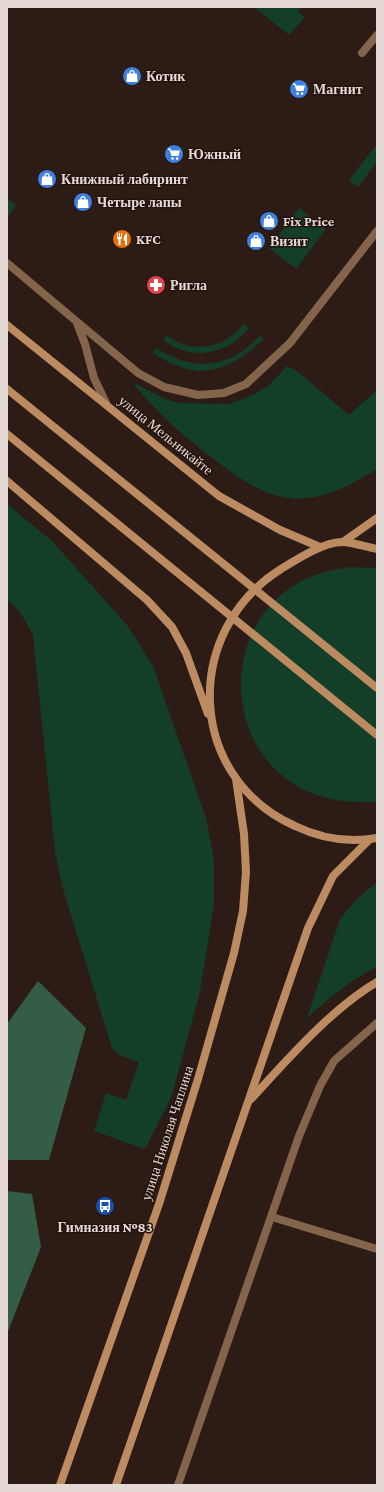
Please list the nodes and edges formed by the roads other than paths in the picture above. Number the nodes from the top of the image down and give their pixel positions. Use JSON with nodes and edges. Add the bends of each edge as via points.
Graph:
{"nodes":[{"id":1,"x":377,"y":35,"type":"edge"},
{"id":2,"x":362,"y":53,"type":"dead end"},
{"id":3,"x":377,"y":231,"type":"edge"},
{"id":4,"x":7,"y":263,"type":"edge"},
{"id":5,"x":77,"y":322,"type":"junction"},
{"id":6,"x":7,"y":324,"type":"edge"},
{"id":7,"x":7,"y":389,"type":"edge"},
{"id":8,"x":106,"y":403,"type":"junction"},
{"id":9,"x":7,"y":434,"type":"edge"},
{"id":10,"x":7,"y":481,"type":"edge"},
{"id":11,"x":377,"y":518,"type":"edge"},
{"id":12,"x":343,"y":542,"type":"junction"},
{"id":13,"x":320,"y":547,"type":"junction"},
{"id":14,"x":377,"y":549,"type":"edge"},
{"id":15,"x":377,"y":688,"type":"edge"},
{"id":16,"x":377,"y":735,"type":"edge"},
{"id":17,"x":216,"y":736,"type":"junction"},
{"id":18,"x":236,"y":779,"type":"junction"},
{"id":19,"x":373,"y":839,"type":"edge"},
{"id":20,"x":377,"y":982,"type":"edge"},
{"id":21,"x":377,"y":1023,"type":"edge"},
{"id":22,"x":248,"y":1103,"type":"junction"},
{"id":23,"x":272,"y":1217,"type":"junction"},
{"id":24,"x":377,"y":1249,"type":"edge"},
{"id":25,"x":60,"y":1485,"type":"edge"},
{"id":26,"x":116,"y":1485,"type":"edge"},
{"id":27,"x":178,"y":1485,"type":"edge"}],
"edges":[{"from":1,"to":2,"type":"lane"},
{"from":3,"to":5,"type":"lane","via":[[290,344],[246,384],[224,393],[198,395],[164,387],[138,373]]},
{"from":4,"to":5,"type":"lane"},
{"from":5,"to":8,"type":"lane","via":[[94,378]]},
{"from":6,"to":8,"type":"main road","name":"улица Мельникайте"},
{"from":7,"to":15,"type":"main road","bridge":true},
{"from":8,"to":13,"type":"main road","name":"улица Мельникайте","via":[[219,496],[280,530]]},
{"from":9,"to":16,"type":"main road","bridge":true},
{"from":10,"to":17,"type":"main road","via":[[147,600],[172,627],[186,653]]},
{"from":11,"to":12,"type":"main road"},
{"from":12,"to":13,"type":"main road"},
{"from":12,"to":14,"type":"main road"},
{"from":13,"to":17,"type":"main road","via":[[266,578],[244,599],[228,623],[216,649],[210,678],[210,707]]},
{"from":17,"to":18,"type":"main road","via":[[224,758]]},
{"from":18,"to":19,"type":"main road","via":[[256,802],[281,820],[308,833],[338,840]]},
{"from":18,"to":25,"type":"main road","name":"улица Николая Чаплина","via":[[244,834],[246,872],[243,911],[234,953],[198,1079],[158,1204]]},
{"from":19,"to":22,"type":"main road","via":[[333,876],[308,928]]},
{"from":20,"to":22,"type":"main road","via":[[361,992],[297,1049]]},
{"from":21,"to":23,"type":"lane","via":[[334,1061],[320,1086],[299,1136]]},
{"from":22,"to":26,"type":"main road"},
{"from":23,"to":24,"type":"lane"},
{"from":23,"to":27,"type":"lane"}]}
